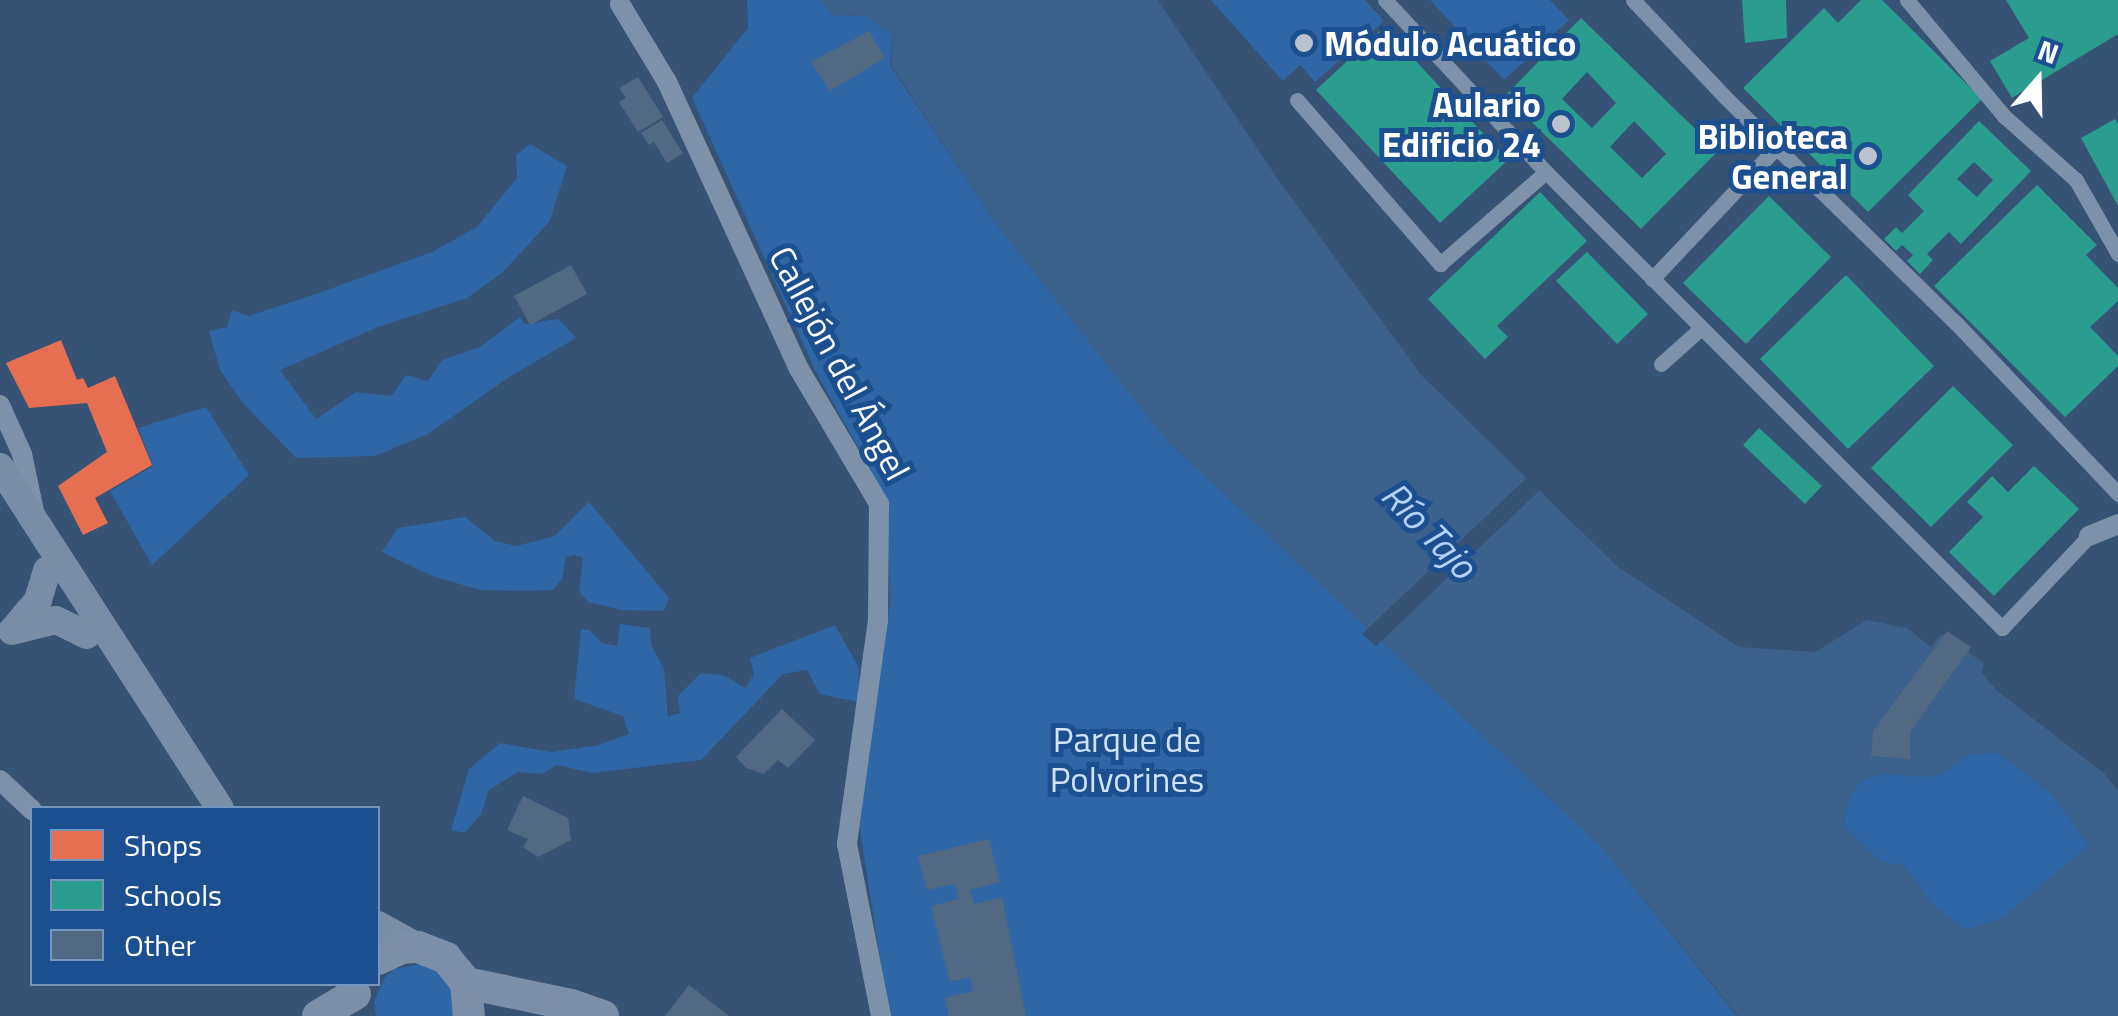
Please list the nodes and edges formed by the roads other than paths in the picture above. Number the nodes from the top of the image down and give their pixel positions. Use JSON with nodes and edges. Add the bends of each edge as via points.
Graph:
{"nodes":[{"id":1,"x":1385,"y":0,"type":"edge"},
{"id":2,"x":1633,"y":0,"type":"edge"},
{"id":3,"x":1907,"y":0,"type":"edge"},
{"id":4,"x":620,"y":4,"type":"dead end"},
{"id":5,"x":1297,"y":100,"type":"dead end"},
{"id":6,"x":1777,"y":147,"type":"junction"},
{"id":7,"x":1546,"y":172,"type":"junction"},
{"id":8,"x":2118,"y":254,"type":"edge"},
{"id":9,"x":1652,"y":279,"type":"junction"},
{"id":10,"x":1700,"y":329,"type":"junction"},
{"id":11,"x":1661,"y":364,"type":"dead end"},
{"id":12,"x":0,"y":405,"type":"edge"},
{"id":13,"x":0,"y":467,"type":"edge"},
{"id":14,"x":2118,"y":494,"type":"edge"},
{"id":15,"x":0,"y":496,"type":"edge"},
{"id":16,"x":36,"y":522,"type":"junction"},
{"id":17,"x":2116,"y":528,"type":"edge"},
{"id":18,"x":2089,"y":536,"type":"joint"},
{"id":19,"x":46,"y":570,"type":"junction"},
{"id":20,"x":6,"y":634,"type":"edge"},
{"id":21,"x":87,"y":635,"type":"junction"},
{"id":22,"x":0,"y":780,"type":"edge"},
{"id":23,"x":217,"y":805,"type":"edge"},
{"id":24,"x":30,"y":808,"type":"edge"},
{"id":25,"x":380,"y":925,"type":"edge"},
{"id":26,"x":418,"y":947,"type":"junction"},
{"id":27,"x":380,"y":957,"type":"edge"},
{"id":28,"x":466,"y":983,"type":"junction"},
{"id":29,"x":356,"y":993,"type":"edge"},
{"id":30,"x":318,"y":1016,"type":"edge"},
{"id":31,"x":469,"y":1016,"type":"edge"},
{"id":32,"x":602,"y":1016,"type":"edge"},
{"id":33,"x":881,"y":1016,"type":"edge"}],
"edges":[{"from":1,"to":7,"type":"street"},
{"from":2,"to":6,"type":"street"},
{"from":3,"to":8,"type":"street","via":[[2005,118],[2076,180]]},
{"from":4,"to":33,"type":"street","name":"Callejón del Ángel","via":[[667,82],[799,369],[879,504],[878,620],[847,844]]},
{"from":5,"to":7,"type":"street","via":[[1440,264]]},
{"from":6,"to":9,"type":"street"},
{"from":6,"to":14,"type":"street"},
{"from":7,"to":9,"type":"street"},
{"from":9,"to":10,"type":"street"},
{"from":10,"to":11,"type":"street"},
{"from":10,"to":18,"type":"street","via":[[2002,628]]},
{"from":12,"to":16,"type":"street","via":[[22,454]]},
{"from":13,"to":16,"type":"main road"},
{"from":15,"to":19,"type":"main road"},
{"from":16,"to":23,"type":"main road"},
{"from":17,"to":18,"type":"street"},
{"from":19,"to":20,"type":"main road","via":[[38,600]]},
{"from":19,"to":21,"type":"main road"},
{"from":20,"to":21,"type":"main road","via":[[56,620]]},
{"from":21,"to":23,"type":"main road","via":[[160,752]]},
{"from":22,"to":24,"type":"street"},
{"from":25,"to":26,"type":"main road"},
{"from":26,"to":27,"type":"main road"},
{"from":26,"to":28,"type":"main road","via":[[446,958]]},
{"from":28,"to":31,"type":"main road"},
{"from":28,"to":32,"type":"main road"},
{"from":29,"to":30,"type":"main road"}]}
